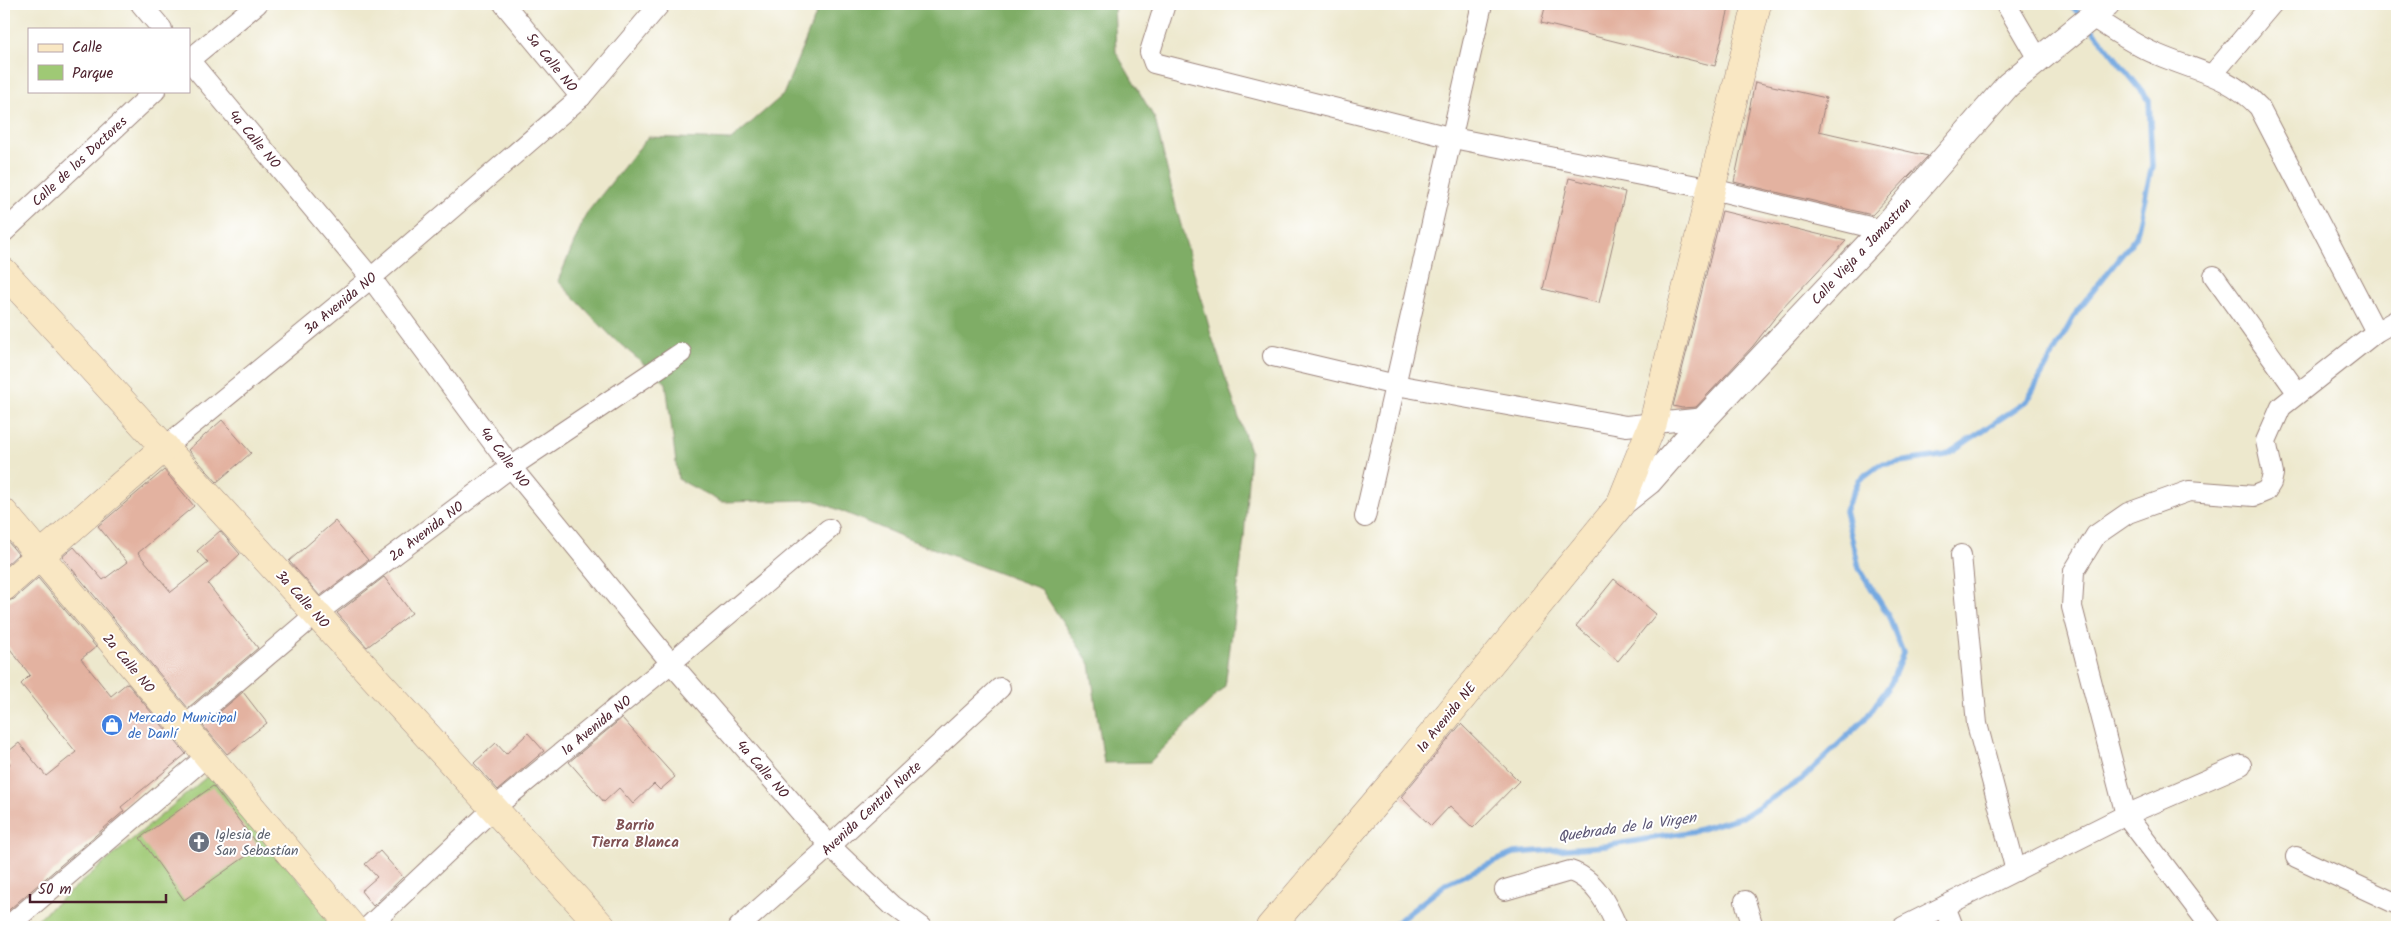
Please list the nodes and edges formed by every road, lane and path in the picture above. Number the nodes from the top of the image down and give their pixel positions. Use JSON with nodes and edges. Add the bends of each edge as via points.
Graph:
{"nodes":[{"id":1,"x":141,"y":4,"type":"edge"},
{"id":2,"x":257,"y":4,"type":"edge"},
{"id":3,"x":504,"y":4,"type":"edge"},
{"id":4,"x":660,"y":4,"type":"edge"},
{"id":5,"x":1164,"y":4,"type":"edge"},
{"id":6,"x":1482,"y":4,"type":"edge"},
{"id":7,"x":1757,"y":4,"type":"edge"},
{"id":8,"x":2006,"y":4,"type":"edge"},
{"id":9,"x":2272,"y":4,"type":"edge"},
{"id":10,"x":2093,"y":16,"type":"edge"},
{"id":11,"x":161,"y":28,"type":"edge"},
{"id":12,"x":190,"y":59,"type":"edge"},
{"id":13,"x":2038,"y":59,"type":"junction"},
{"id":14,"x":190,"y":61,"type":"edge"},
{"id":15,"x":2212,"y":75,"type":"junction"},
{"id":16,"x":154,"y":92,"type":"edge"},
{"id":17,"x":581,"y":97,"type":"junction"},
{"id":18,"x":1453,"y":138,"type":"junction"},
{"id":19,"x":1712,"y":189,"type":"junction"},
{"id":20,"x":1882,"y":230,"type":"junction"},
{"id":21,"x":4,"y":232,"type":"edge"},
{"id":22,"x":4,"y":272,"type":"edge"},
{"id":23,"x":2214,"y":276,"type":"dead end"},
{"id":24,"x":371,"y":278,"type":"junction"},
{"id":25,"x":2397,"y":320,"type":"edge"},
{"id":26,"x":2376,"y":332,"type":"junction"},
{"id":27,"x":681,"y":352,"type":"dead end"},
{"id":28,"x":1273,"y":356,"type":"dead end"},
{"id":29,"x":1396,"y":385,"type":"junction"},
{"id":30,"x":2297,"y":392,"type":"junction"},
{"id":31,"x":1705,"y":418,"type":"junction"},
{"id":32,"x":1653,"y":423,"type":"junction"},
{"id":33,"x":165,"y":447,"type":"junction"},
{"id":34,"x":511,"y":467,"type":"junction"},
{"id":35,"x":1620,"y":505,"type":"junction"},
{"id":36,"x":4,"y":513,"type":"edge"},
{"id":37,"x":1364,"y":517,"type":"dead end"},
{"id":38,"x":829,"y":529,"type":"dead end"},
{"id":39,"x":1960,"y":554,"type":"dead end"},
{"id":40,"x":40,"y":557,"type":"junction"},
{"id":41,"x":4,"y":587,"type":"edge"},
{"id":42,"x":317,"y":614,"type":"junction"},
{"id":43,"x":671,"y":664,"type":"junction"},
{"id":44,"x":1000,"y":688,"type":"dead end"},
{"id":45,"x":184,"y":727,"type":"junction"},
{"id":46,"x":208,"y":756,"type":"junction"},
{"id":47,"x":2241,"y":766,"type":"dead end"},
{"id":48,"x":494,"y":808,"type":"junction"},
{"id":49,"x":2126,"y":815,"type":"junction"},
{"id":50,"x":830,"y":846,"type":"junction"},
{"id":51,"x":2296,"y":857,"type":"dead end"},
{"id":52,"x":2016,"y":871,"type":"junction"},
{"id":53,"x":1505,"y":890,"type":"dead end"},
{"id":54,"x":1745,"y":901,"type":"dead end"},
{"id":55,"x":2397,"y":904,"type":"edge"},
{"id":56,"x":1944,"y":906,"type":"junction"},
{"id":57,"x":2201,"y":924,"type":"edge"},
{"id":58,"x":7,"y":927,"type":"edge"},
{"id":59,"x":352,"y":927,"type":"edge"},
{"id":60,"x":368,"y":927,"type":"edge"},
{"id":61,"x":602,"y":927,"type":"edge"},
{"id":62,"x":739,"y":927,"type":"edge"},
{"id":63,"x":922,"y":927,"type":"edge"},
{"id":64,"x":1270,"y":927,"type":"edge"},
{"id":65,"x":1617,"y":927,"type":"edge"},
{"id":66,"x":1753,"y":927,"type":"edge"},
{"id":67,"x":1903,"y":927,"type":"edge"},
{"id":68,"x":1953,"y":927,"type":"edge"}],
"edges":[{"from":1,"to":11,"type":"street"},
{"from":2,"to":12,"type":"street"},
{"from":3,"to":17,"type":"street","name":"5a Calle NO"},
{"from":4,"to":17,"type":"street","name":"3a Avenida NO"},
{"from":5,"to":18,"type":"street","via":[[1150,52],[1154,63]]},
{"from":6,"to":18,"type":"street"},
{"from":7,"to":19,"type":"main road","name":"1a Avenida NE"},
{"from":8,"to":13,"type":"street"},
{"from":9,"to":15,"type":"street"},
{"from":10,"to":13,"type":"street","name":"Calle Vieja a Jamastran"},
{"from":10,"to":15,"type":"street","via":[[2155,54]]},
{"from":13,"to":20,"type":"street","name":"Calle Vieja a Jamastran","via":[[2008,85]]},
{"from":14,"to":24,"type":"street","name":"4a Calle NO"},
{"from":15,"to":26,"type":"street","via":[[2246,92],[2259,106]]},
{"from":16,"to":21,"type":"street","name":"Calle de los Doctores"},
{"from":17,"to":24,"type":"street","name":"3a Avenida NO"},
{"from":18,"to":19,"type":"street"},
{"from":18,"to":29,"type":"street"},
{"from":19,"to":20,"type":"street"},
{"from":19,"to":32,"type":"main road","name":"1a Avenida NE"},
{"from":20,"to":31,"type":"street","name":"Calle Vieja a Jamastran"},
{"from":22,"to":33,"type":"main road","name":"3a Calle NO"},
{"from":23,"to":30,"type":"street"},
{"from":24,"to":33,"type":"street","name":"3a Avenida NO"},
{"from":24,"to":34,"type":"street","name":"4a Calle NO"},
{"from":25,"to":26,"type":"street"},
{"from":26,"to":30,"type":"street"},
{"from":27,"to":34,"type":"street","name":"2a Avenida NO"},
{"from":28,"to":29,"type":"street"},
{"from":29,"to":32,"type":"street","via":[[1626,426]]},
{"from":29,"to":37,"type":"street"},
{"from":30,"to":49,"type":"street","via":[[2281,407],[2266,441],[2273,474],[2272,483],[2266,491],[2254,496],[2189,491],[2128,513],[2096,535],[2074,571],[2072,607]]},
{"from":31,"to":32,"type":"street"},
{"from":31,"to":35,"type":"street","name":"Calle Vieja a Jamastran","via":[[1649,482]]},
{"from":32,"to":35,"type":"main road","name":"1a Avenida NE"},
{"from":33,"to":40,"type":"main road","name":"3a Avenida NO"},
{"from":33,"to":42,"type":"main road","name":"3a Calle NO"},
{"from":34,"to":42,"type":"street","name":"2a Avenida NO"},
{"from":34,"to":43,"type":"street","name":"4a Calle NO"},
{"from":35,"to":64,"type":"main road","name":"1a Avenida NE"},
{"from":36,"to":40,"type":"main road","name":"2a Calle NO"},
{"from":38,"to":43,"type":"street","name":"1a Avenida NO"},
{"from":39,"to":52,"type":"street","via":[[1977,724]]},
{"from":40,"to":41,"type":"main road","name":"3a Avenida NO"},
{"from":40,"to":45,"type":"main road","name":"2a Calle NO"},
{"from":42,"to":45,"type":"street","name":"2a Avenida NO"},
{"from":42,"to":48,"type":"main road","name":"3a Calle NO"},
{"from":43,"to":48,"type":"street","name":"1a Avenida NO"},
{"from":43,"to":50,"type":"street","name":"4a Calle NO"},
{"from":44,"to":50,"type":"street","name":"Avenida Central Norte"},
{"from":45,"to":46,"type":"main road","name":"2a Calle NO"},
{"from":46,"to":58,"type":"street"},
{"from":46,"to":59,"type":"main road","name":"2a Calle NO"},
{"from":47,"to":49,"type":"street"},
{"from":48,"to":60,"type":"street","name":"1a Avenida NO"},
{"from":48,"to":61,"type":"main road","name":"3a Calle NO"},
{"from":49,"to":52,"type":"street"},
{"from":49,"to":57,"type":"street"},
{"from":50,"to":62,"type":"street","name":"Avenida Central Norte"},
{"from":50,"to":63,"type":"street","name":"4a Calle NO","via":[[892,905]]},
{"from":51,"to":55,"type":"street"},
{"from":52,"to":56,"type":"street"},
{"from":53,"to":65,"type":"street","via":[[1570,871],[1580,874],[1591,883]]},
{"from":54,"to":66,"type":"street"},
{"from":56,"to":67,"type":"street"},
{"from":56,"to":68,"type":"street"}]}
